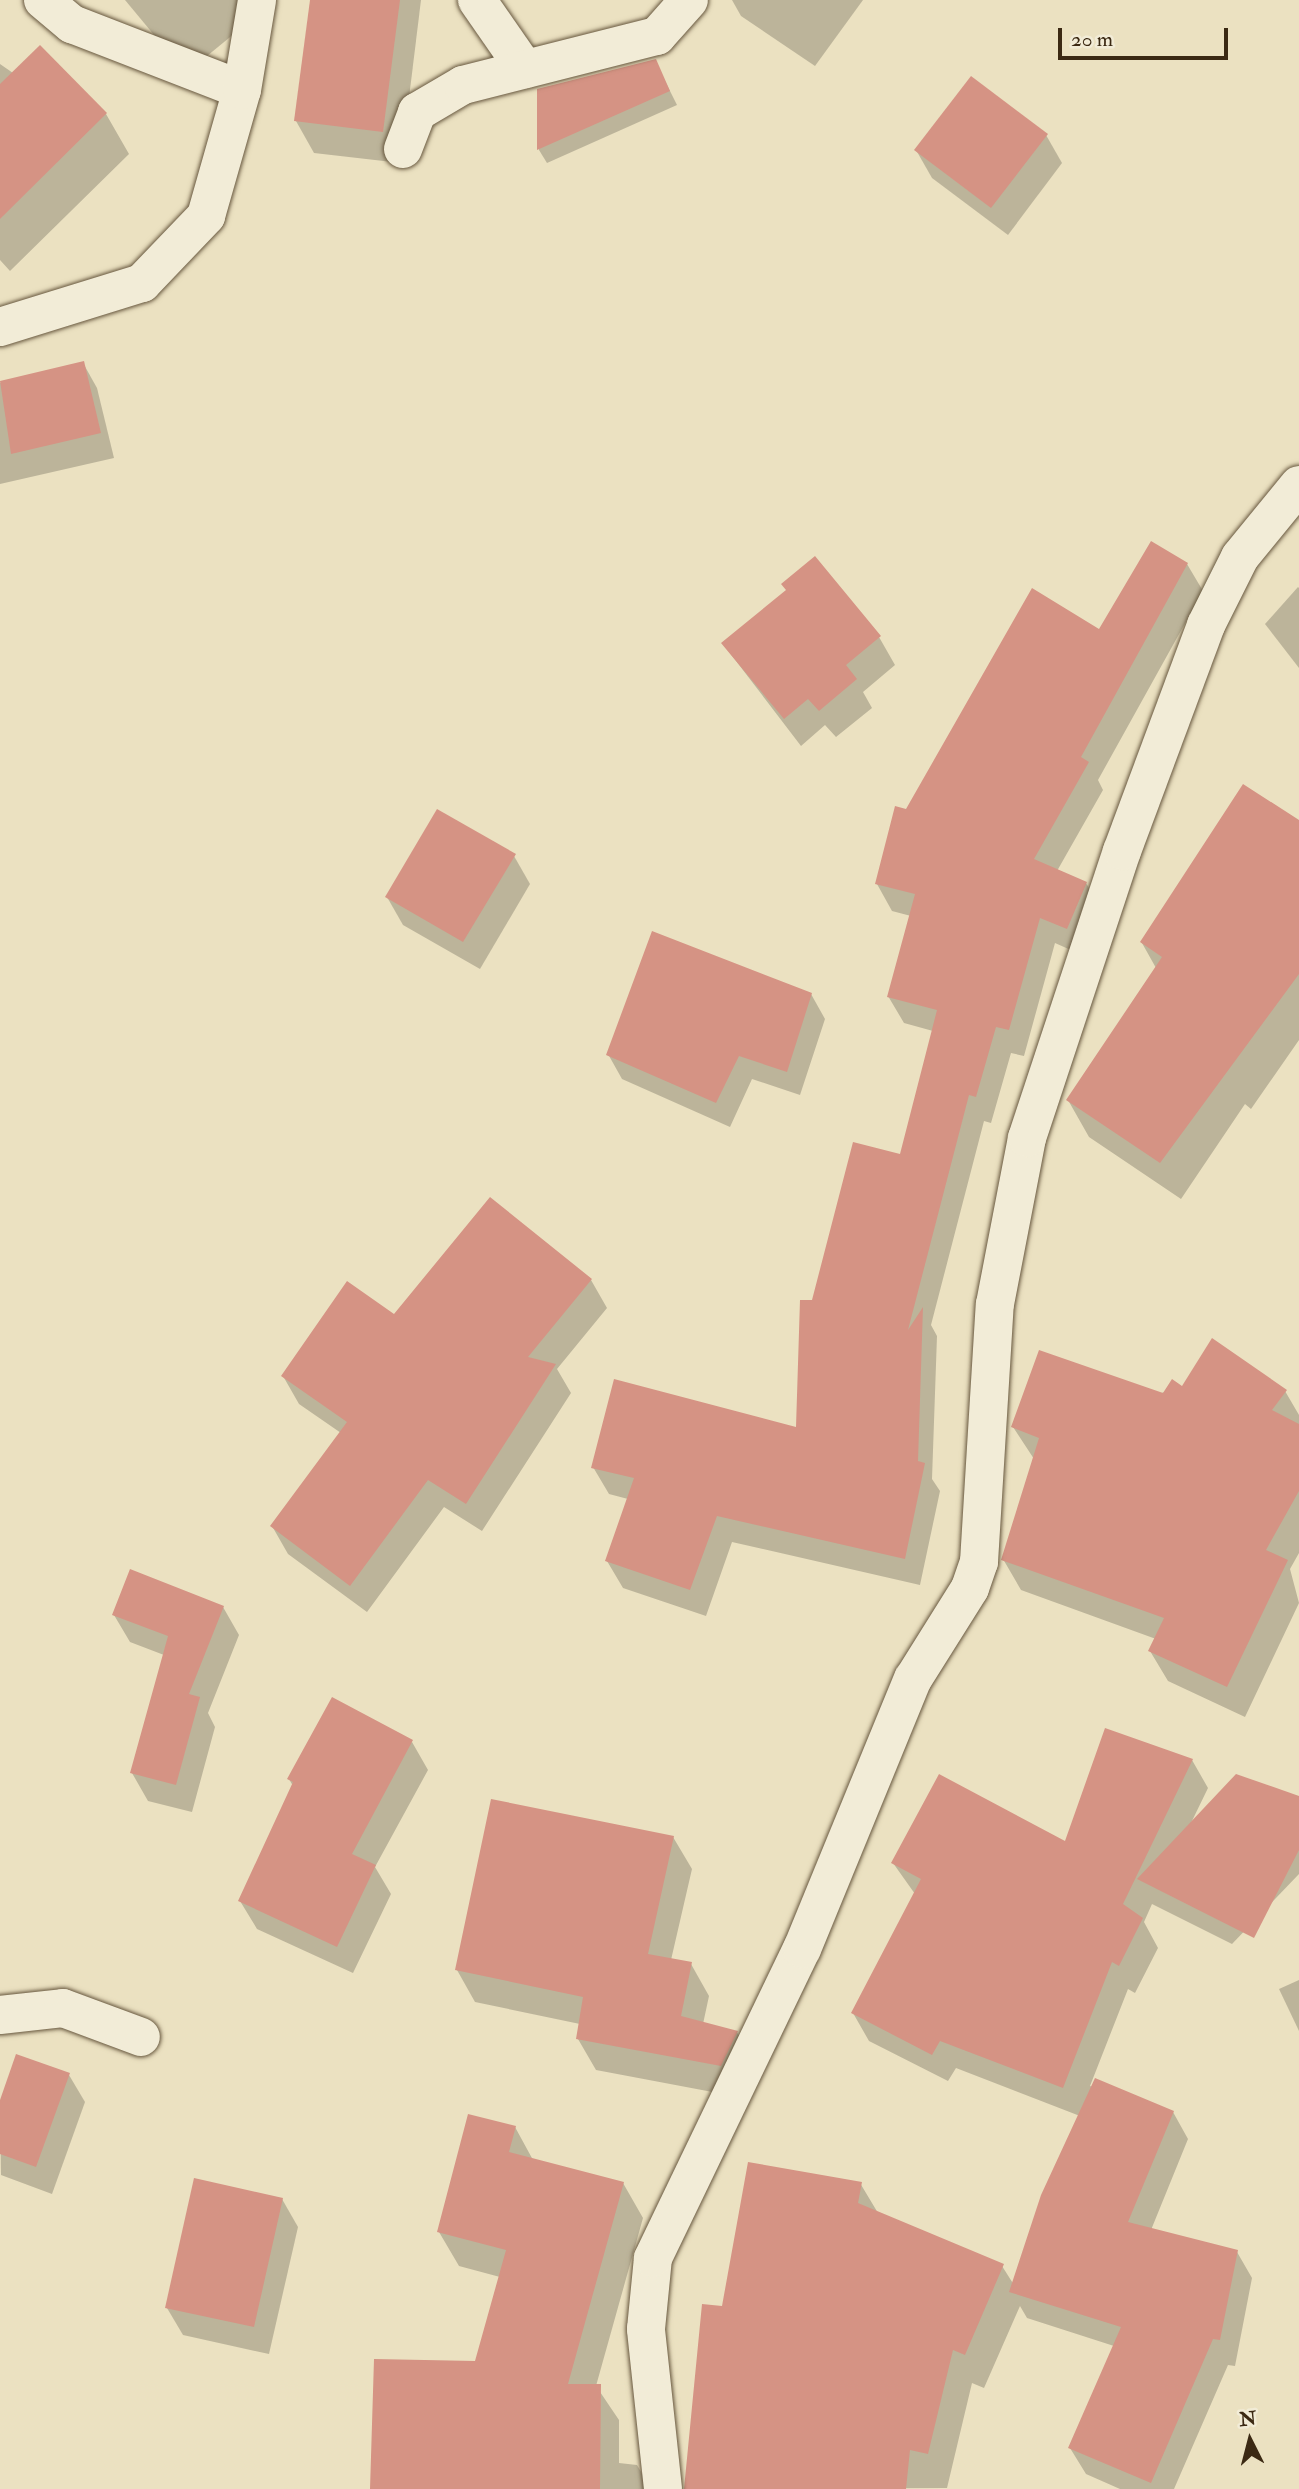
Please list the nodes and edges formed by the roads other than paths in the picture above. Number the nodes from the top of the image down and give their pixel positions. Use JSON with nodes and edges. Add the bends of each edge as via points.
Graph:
{"nodes":[{"id":1,"x":43,"y":0,"type":"edge"},
{"id":2,"x":257,"y":0,"type":"edge"},
{"id":3,"x":477,"y":0,"type":"edge"},
{"id":4,"x":689,"y":0,"type":"edge"},
{"id":5,"x":525,"y":68,"type":"junction"},
{"id":6,"x":242,"y":90,"type":"junction"},
{"id":7,"x":403,"y":149,"type":"dead end"},
{"id":8,"x":0,"y":327,"type":"edge"},
{"id":9,"x":1299,"y":485,"type":"edge"},
{"id":10,"x":0,"y":2015,"type":"edge"},
{"id":11,"x":141,"y":2037,"type":"dead end"},
{"id":12,"x":663,"y":2489,"type":"edge"}],
"edges":[{"from":1,"to":6,"type":"street","via":[[72,24]]},
{"from":2,"to":6,"type":"street"},
{"from":3,"to":5,"type":"street"},
{"from":4,"to":5,"type":"street","via":[[657,36]]},
{"from":5,"to":7,"type":"street","via":[[463,85],[417,112]]},
{"from":6,"to":8,"type":"street","via":[[206,216],[142,283]]},
{"from":9,"to":12,"type":"street","via":[[1240,556],[1206,625],[1122,851],[1027,1138],[995,1304],[979,1562],[970,1588],[913,1679],[802,1949],[653,2258],[646,2329]]},
{"from":10,"to":11,"type":"street","via":[[63,2008]]}]}
